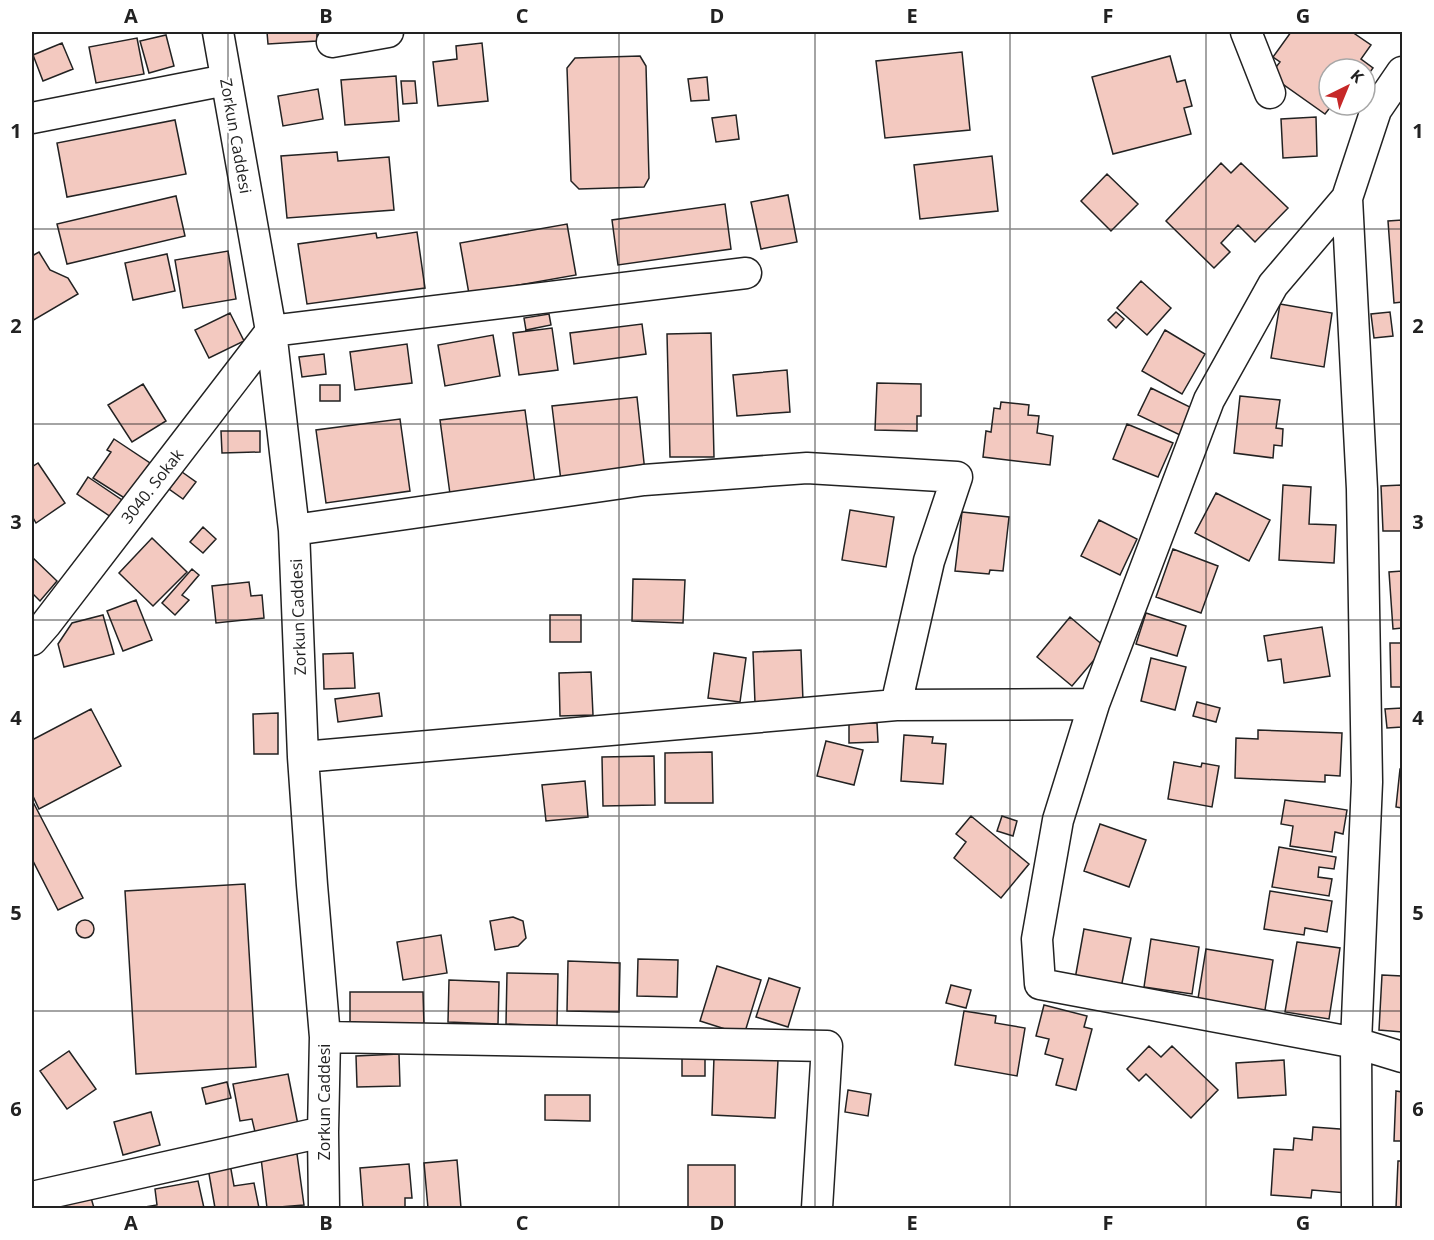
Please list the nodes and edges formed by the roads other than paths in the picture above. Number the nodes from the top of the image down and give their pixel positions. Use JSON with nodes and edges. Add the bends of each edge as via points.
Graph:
{"nodes":[{"id":1,"x":218,"y":32,"type":"edge"},
{"id":2,"x":388,"y":32,"type":"edge"},
{"id":3,"x":1246,"y":32,"type":"edge"},
{"id":4,"x":332,"y":42,"type":"dead end"},
{"id":5,"x":1402,"y":72,"type":"edge"},
{"id":6,"x":226,"y":80,"type":"junction"},
{"id":7,"x":1270,"y":93,"type":"dead end"},
{"id":8,"x":32,"y":118,"type":"edge"},
{"id":9,"x":1347,"y":198,"type":"junction"},
{"id":10,"x":746,"y":273,"type":"dead end"},
{"id":11,"x":271,"y":331,"type":"junction"},
{"id":12,"x":294,"y":530,"type":"junction"},
{"id":13,"x":32,"y":640,"type":"edge"},
{"id":14,"x":1094,"y":704,"type":"junction"},
{"id":15,"x":897,"y":705,"type":"junction"},
{"id":16,"x":303,"y":757,"type":"junction"},
{"id":17,"x":325,"y":1037,"type":"junction"},
{"id":18,"x":1356,"y":1043,"type":"junction"},
{"id":19,"x":1402,"y":1057,"type":"edge"},
{"id":20,"x":323,"y":1132,"type":"junction"},
{"id":21,"x":32,"y":1197,"type":"edge"},
{"id":22,"x":321,"y":1208,"type":"edge"},
{"id":23,"x":818,"y":1209,"type":"edge"},
{"id":24,"x":1357,"y":1209,"type":"edge"}],
"edges":[{"from":1,"to":6,"type":"street","name":"Zorkun Caddesi"},
{"from":2,"to":4,"type":"street"},
{"from":3,"to":7,"type":"street"},
{"from":5,"to":9,"type":"street","via":[[1376,110]]},
{"from":6,"to":8,"type":"street"},
{"from":6,"to":11,"type":"street","name":"Zorkun Caddesi"},
{"from":9,"to":14,"type":"street","via":[[1274,285],[1209,400]]},
{"from":9,"to":18,"type":"street","via":[[1362,489],[1367,783]]},
{"from":10,"to":11,"type":"street"},
{"from":11,"to":12,"type":"street","name":"Zorkun Caddesi"},
{"from":11,"to":13,"type":"street","name":"3040. Sokak"},
{"from":12,"to":15,"type":"street","via":[[644,480],[807,468],[957,477],[929,561]]},
{"from":12,"to":16,"type":"street","name":"Zorkun Caddesi"},
{"from":14,"to":15,"type":"street"},
{"from":14,"to":18,"type":"street","via":[[1058,820],[1037,939],[1040,984]]},
{"from":15,"to":16,"type":"street"},
{"from":16,"to":17,"type":"street","name":"Zorkun Caddesi"},
{"from":17,"to":20,"type":"street","name":"Zorkun Caddesi"},
{"from":17,"to":23,"type":"street","via":[[827,1046]]},
{"from":18,"to":19,"type":"street"},
{"from":18,"to":24,"type":"street"},
{"from":20,"to":21,"type":"street"},
{"from":20,"to":22,"type":"street","name":"Zorkun Caddesi"}]}
